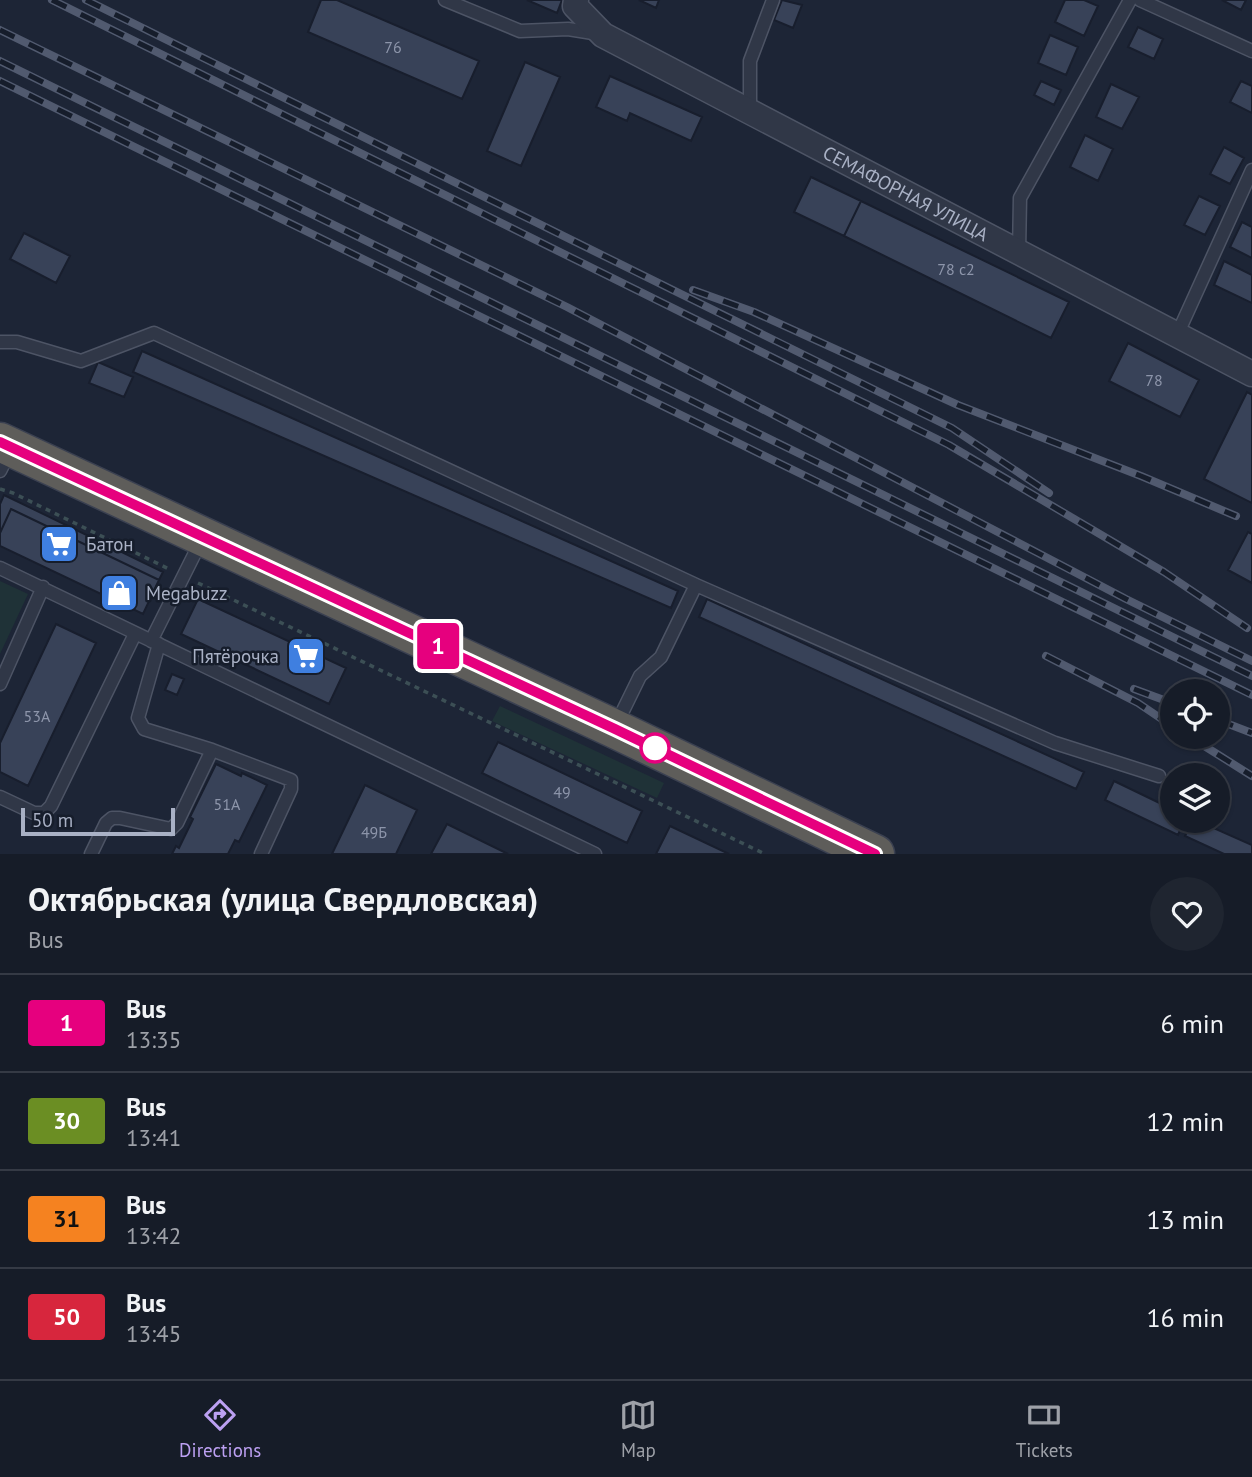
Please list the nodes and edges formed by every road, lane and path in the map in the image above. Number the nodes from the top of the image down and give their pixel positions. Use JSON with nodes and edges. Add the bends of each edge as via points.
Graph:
{"nodes":[{"id":1,"x":445,"y":0,"type":"edge"},
{"id":2,"x":576,"y":0,"type":"edge"},
{"id":3,"x":773,"y":0,"type":"edge"},
{"id":4,"x":1130,"y":0,"type":"edge"},
{"id":5,"x":1140,"y":0,"type":"edge"},
{"id":6,"x":603,"y":34,"type":"junction"},
{"id":7,"x":1252,"y":51,"type":"edge"},
{"id":8,"x":750,"y":110,"type":"junction"},
{"id":9,"x":1252,"y":170,"type":"edge"},
{"id":10,"x":1019,"y":253,"type":"junction"},
{"id":11,"x":1177,"y":335,"type":"junction"},
{"id":12,"x":0,"y":342,"type":"edge"},
{"id":13,"x":1252,"y":374,"type":"edge"},
{"id":14,"x":4,"y":454,"type":"edge"},
{"id":15,"x":0,"y":489,"type":"edge"},
{"id":16,"x":203,"y":537,"type":"junction"},
{"id":17,"x":0,"y":568,"type":"edge"},
{"id":18,"x":184,"y":576,"type":"junction"},
{"id":19,"x":696,"y":585,"type":"junction"},
{"id":20,"x":43,"y":587,"type":"junction"},
{"id":21,"x":135,"y":634,"type":"junction"},
{"id":22,"x":155,"y":643,"type":"junction"},
{"id":23,"x":0,"y":684,"type":"edge"},
{"id":24,"x":615,"y":729,"type":"junction"},
{"id":25,"x":212,"y":750,"type":"junction"},
{"id":26,"x":1158,"y":776,"type":"dead end"},
{"id":27,"x":0,"y":797,"type":"edge"},
{"id":28,"x":91,"y":854,"type":"edge"},
{"id":29,"x":261,"y":854,"type":"edge"},
{"id":30,"x":595,"y":854,"type":"edge"},
{"id":31,"x":765,"y":854,"type":"edge"},
{"id":32,"x":875,"y":854,"type":"edge"}],
"edges":[{"from":1,"to":6,"type":"lane","via":[[520,30]]},
{"from":2,"to":6,"type":"street","name":"СЕМАФОРНАЯ УЛИЦА","via":[[575,6]]},
{"from":3,"to":8,"type":"lane","via":[[750,61]]},
{"from":4,"to":10,"type":"lane","via":[[1020,198]]},
{"from":5,"to":7,"type":"lane"},
{"from":6,"to":8,"type":"street","name":"СЕМАФОРНАЯ УЛИЦА"},
{"from":8,"to":10,"type":"street","name":"СЕМАФОРНАЯ УЛИЦА"},
{"from":9,"to":11,"type":"lane"},
{"from":10,"to":11,"type":"street","name":"СЕМАФОРНАЯ УЛИЦА"},
{"from":11,"to":13,"type":"street","name":"СЕМАФОРНАЯ УЛИЦА"},
{"from":12,"to":19,"type":"lane","via":[[17,342],[81,360],[154,334]]},
{"from":14,"to":16,"type":"highway"},
{"from":15,"to":18,"type":"path"},
{"from":16,"to":18,"type":"lane"},
{"from":16,"to":24,"type":"highway"},
{"from":17,"to":20,"type":"lane"},
{"from":18,"to":22,"type":"lane"},
{"from":18,"to":31,"type":"path"},
{"from":19,"to":24,"type":"lane","via":[[662,657],[640,676]]},
{"from":19,"to":26,"type":"lane","via":[[1055,743]]},
{"from":20,"to":21,"type":"lane"},
{"from":20,"to":23,"type":"lane"},
{"from":21,"to":22,"type":"lane"},
{"from":21,"to":27,"type":"lane","via":[[51,806],[44,813],[34,813]]},
{"from":22,"to":25,"type":"lane","via":[[139,723],[144,729]]},
{"from":22,"to":30,"type":"lane"},
{"from":24,"to":32,"type":"highway"},
{"from":25,"to":28,"type":"lane","via":[[171,829],[112,818]]},
{"from":25,"to":29,"type":"lane","via":[[290,780],[291,789]]}]}
